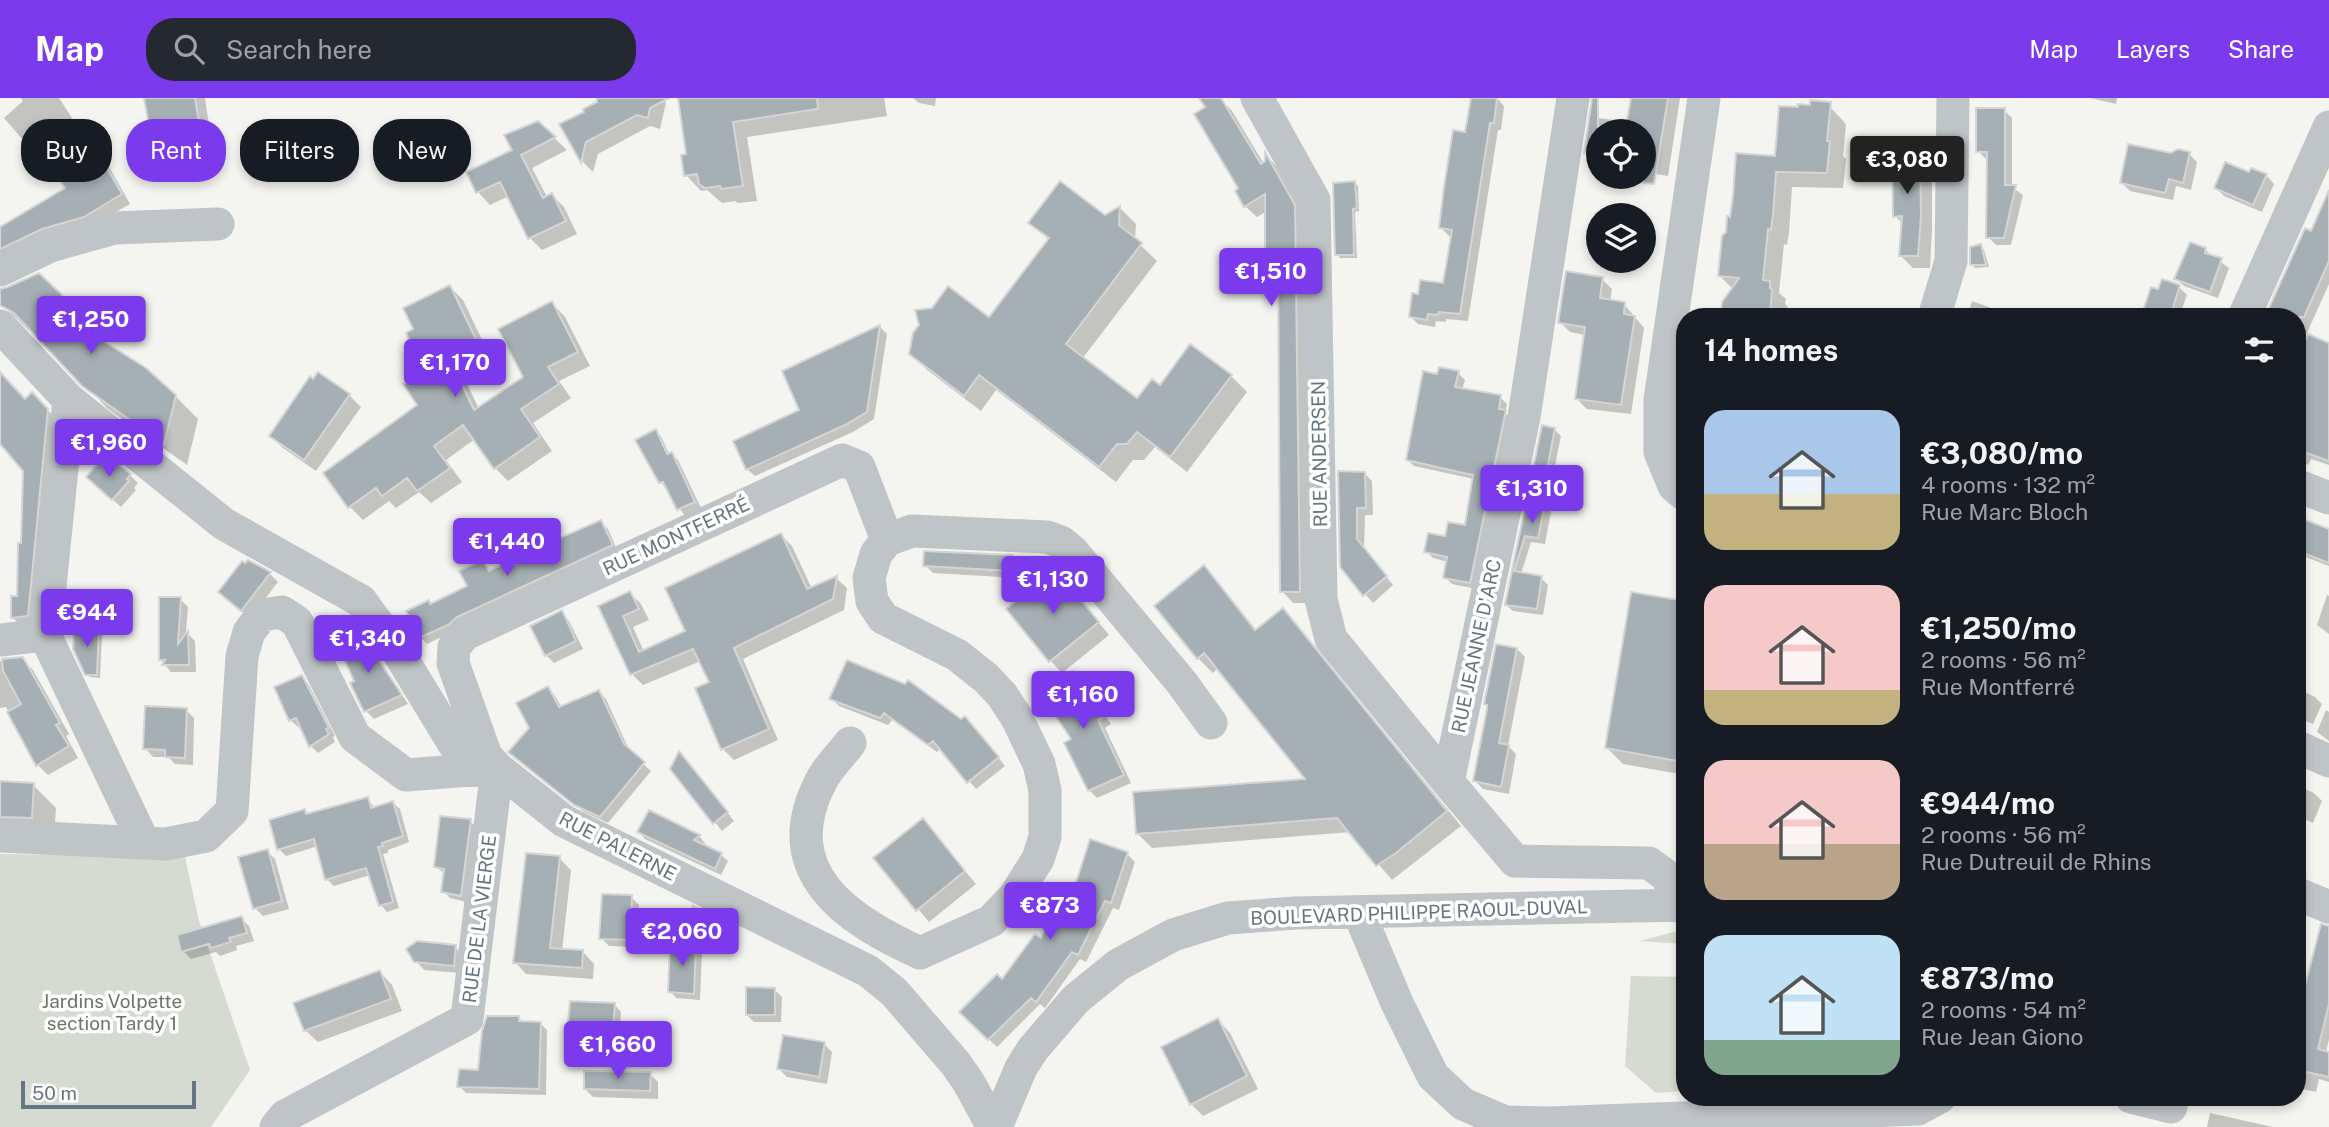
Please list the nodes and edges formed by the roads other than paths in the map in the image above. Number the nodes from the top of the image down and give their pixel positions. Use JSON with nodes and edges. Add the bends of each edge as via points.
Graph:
{"nodes":[{"id":1,"x":1257,"y":98,"type":"edge"},
{"id":2,"x":1573,"y":98,"type":"edge"},
{"id":3,"x":1704,"y":98,"type":"edge"},
{"id":4,"x":1953,"y":98,"type":"edge"},
{"id":5,"x":2329,"y":127,"type":"edge"},
{"id":6,"x":218,"y":224,"type":"dead end"},
{"id":7,"x":0,"y":270,"type":"edge"},
{"id":8,"x":1937,"y":308,"type":"edge"},
{"id":9,"x":2248,"y":308,"type":"edge"},
{"id":10,"x":0,"y":326,"type":"edge"},
{"id":11,"x":69,"y":400,"type":"junction"},
{"id":12,"x":1676,"y":488,"type":"edge"},
{"id":13,"x":2306,"y":489,"type":"edge"},
{"id":14,"x":2329,"y":498,"type":"edge"},
{"id":15,"x":887,"y":540,"type":"junction"},
{"id":16,"x":45,"y":635,"type":"junction"},
{"id":17,"x":0,"y":640,"type":"edge"},
{"id":18,"x":1211,"y":723,"type":"dead end"},
{"id":19,"x":850,"y":743,"type":"dead end"},
{"id":20,"x":2306,"y":751,"type":"edge"},
{"id":21,"x":2329,"y":761,"type":"edge"},
{"id":22,"x":491,"y":762,"type":"junction"},
{"id":23,"x":1448,"y":782,"type":"junction"},
{"id":24,"x":0,"y":836,"type":"edge"},
{"id":25,"x":144,"y":843,"type":"junction"},
{"id":26,"x":1676,"y":895,"type":"edge"},
{"id":27,"x":2306,"y":897,"type":"edge"},
{"id":28,"x":1676,"y":906,"type":"edge"},
{"id":29,"x":2329,"y":907,"type":"edge"},
{"id":30,"x":1359,"y":913,"type":"junction"},
{"id":31,"x":920,"y":953,"type":"junction"},
{"id":32,"x":894,"y":992,"type":"junction"},
{"id":33,"x":1924,"y":1106,"type":"edge"},
{"id":34,"x":276,"y":1127,"type":"edge"},
{"id":35,"x":995,"y":1127,"type":"edge"}],
"edges":[{"from":1,"to":23,"type":"street","name":"RUE ANDERSEN","via":[[1314,200],[1321,599],[1331,639]]},
{"from":2,"to":23,"type":"street","name":"RUE JEANNE D'ARC","via":[[1524,417]]},
{"from":3,"to":12,"type":"street","via":[[1660,400],[1660,452]]},
{"from":4,"to":8,"type":"street","via":[[1951,261]]},
{"from":5,"to":9,"type":"street"},
{"from":6,"to":7,"type":"street","via":[[114,228],[50,246]]},
{"from":10,"to":11,"type":"street"},
{"from":11,"to":16,"type":"street"},
{"from":11,"to":22,"type":"street","via":[[225,524],[361,601],[454,744]]},
{"from":13,"to":14,"type":"street"},
{"from":15,"to":18,"type":"street","via":[[912,531],[1047,537],[1061,542]]},
{"from":15,"to":22,"type":"street","name":"RUE MONTFERRÉ","via":[[859,467],[842,460],[466,634],[454,647],[453,663]]},
{"from":15,"to":31,"type":"street","via":[[876,554],[869,578],[872,601],[883,618],[957,655],[1002,695],[1039,764],[1045,790],[1045,837],[1038,859],[1014,897],[991,921]]},
{"from":16,"to":17,"type":"street"},
{"from":16,"to":25,"type":"street"},
{"from":19,"to":31,"type":"street","via":[[822,779],[809,808],[807,843],[814,873],[831,898],[855,919]]},
{"from":20,"to":21,"type":"street"},
{"from":22,"to":25,"type":"street","via":[[406,775],[355,737],[297,622],[282,612],[262,615],[249,632],[242,656],[232,811],[206,836]]},
{"from":22,"to":32,"type":"street","name":"RUE PALERNE","via":[[564,821],[849,961]]},
{"from":22,"to":34,"type":"street","name":"RUE DE LA VIERGE","via":[[467,1019],[285,1116]]},
{"from":23,"to":26,"type":"street","via":[[1515,862],[1649,863],[1668,877]]},
{"from":24,"to":25,"type":"street"},
{"from":27,"to":29,"type":"street"},
{"from":28,"to":30,"type":"street","name":"BOULEVARD PHILIPPE RAOUL-DUVAL"},
{"from":30,"to":33,"type":"street","via":[[1433,1076],[1463,1104],[1505,1122]]},
{"from":30,"to":35,"type":"street","name":"BOULEVARD PHILIPPE RAOUL-DUVAL","via":[[1228,918],[1173,935],[1118,965],[1076,999],[1033,1049]]},
{"from":31,"to":32,"type":"street"},
{"from":32,"to":35,"type":"street","name":"RUE PALERNE","via":[[956,1064]]}]}
